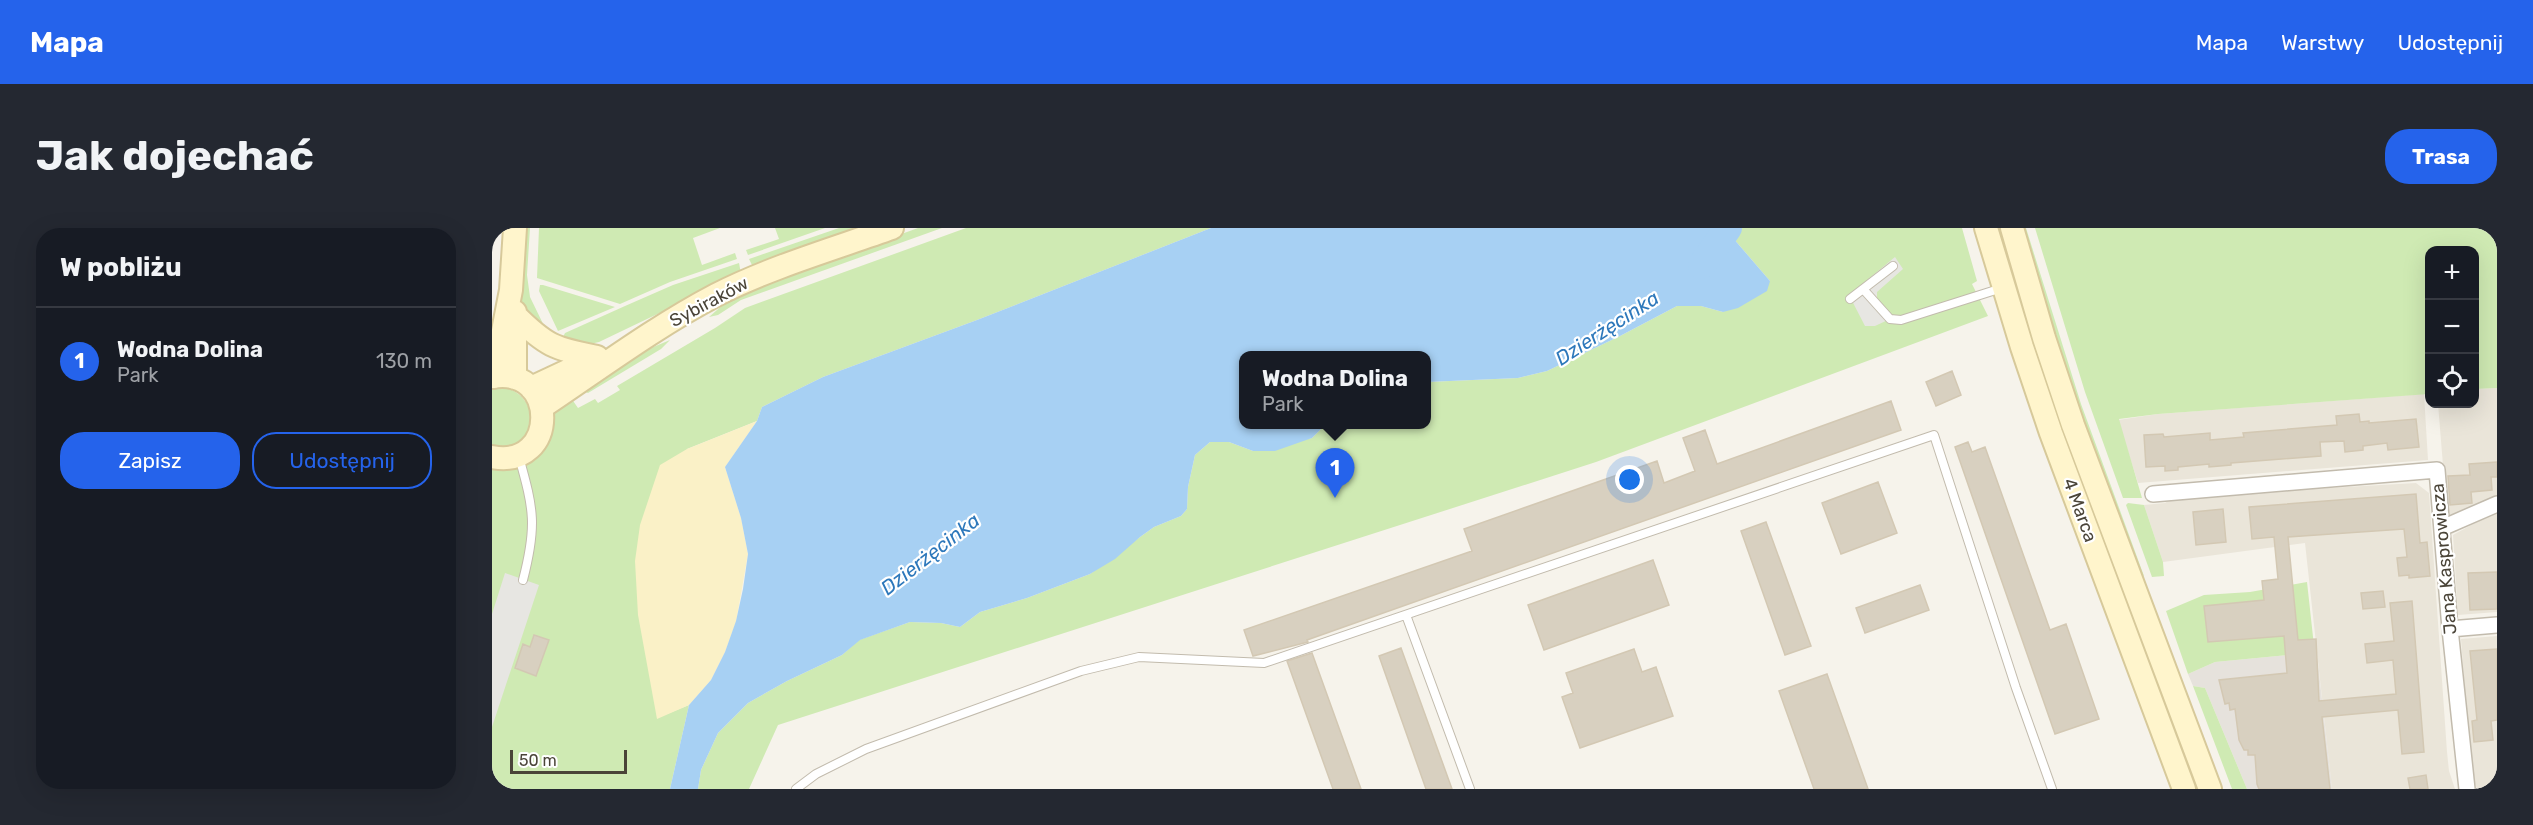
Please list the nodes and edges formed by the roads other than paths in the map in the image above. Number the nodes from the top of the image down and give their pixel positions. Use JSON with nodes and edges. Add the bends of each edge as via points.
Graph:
{"nodes":[{"id":1,"x":515,"y":228,"type":"edge"},
{"id":2,"x":892,"y":228,"type":"edge"},
{"id":3,"x":1986,"y":228,"type":"edge"},
{"id":4,"x":2012,"y":228,"type":"edge"},
{"id":5,"x":1893,"y":266,"type":"dead end"},
{"id":6,"x":2003,"y":287,"type":"junction"},
{"id":7,"x":1863,"y":289,"type":"junction"},
{"id":8,"x":511,"y":290,"type":"junction"},
{"id":9,"x":1850,"y":299,"type":"dead end"},
{"id":10,"x":515,"y":315,"type":"junction"},
{"id":11,"x":675,"y":318,"type":"junction"},
{"id":12,"x":597,"y":357,"type":"junction"},
{"id":13,"x":515,"y":385,"type":"edge"},
{"id":14,"x":519,"y":455,"type":"junction"},
{"id":15,"x":492,"y":457,"type":"edge"},
{"id":16,"x":2153,"y":494,"type":"dead end"},
{"id":17,"x":2497,"y":504,"type":"edge"},
{"id":18,"x":2442,"y":528,"type":"junction"},
{"id":19,"x":523,"y":580,"type":"dead end"},
{"id":20,"x":1406,"y":615,"type":"junction"},
{"id":21,"x":2497,"y":625,"type":"edge"},
{"id":22,"x":2450,"y":629,"type":"junction"},
{"id":23,"x":796,"y":789,"type":"edge"},
{"id":24,"x":1470,"y":789,"type":"edge"},
{"id":25,"x":2052,"y":789,"type":"edge"},
{"id":26,"x":2184,"y":789,"type":"edge"},
{"id":27,"x":2210,"y":789,"type":"edge"},
{"id":28,"x":2467,"y":789,"type":"edge"}],
"edges":[{"from":1,"to":8,"type":"main road"},
{"from":2,"to":11,"type":"main road","name":"Sybiraków","via":[[718,294]]},
{"from":3,"to":6,"type":"main road","name":"4 Marca"},
{"from":4,"to":27,"type":"main road","name":"4 Marca","via":[[2073,425]]},
{"from":5,"to":7,"type":"lane"},
{"from":6,"to":7,"type":"lane","via":[[1901,320],[1890,318]]},
{"from":6,"to":26,"type":"main road","name":"4 Marca","via":[[2057,449]]},
{"from":7,"to":9,"type":"lane"},
{"from":8,"to":10,"type":"main road"},
{"from":8,"to":13,"type":"main road"},
{"from":10,"to":12,"type":"main road","via":[[547,343]]},
{"from":10,"to":13,"type":"main road"},
{"from":11,"to":12,"type":"main road"},
{"from":11,"to":13,"type":"main road","name":"Sybiraków"},
{"from":12,"to":13,"type":"main road"},
{"from":13,"to":14,"type":"main road","via":[[543,416],[539,435]]},
{"from":14,"to":15,"type":"main road"},
{"from":14,"to":19,"type":"lane","via":[[533,511]]},
{"from":16,"to":18,"type":"street","name":"Jana Kasprowicza","via":[[2437,470]]},
{"from":17,"to":18,"type":"street"},
{"from":18,"to":22,"type":"street","name":"Jana Kasprowicza"},
{"from":20,"to":23,"type":"lane","via":[[1264,663],[1139,657],[1081,671],[866,749],[816,774]]},
{"from":20,"to":24,"type":"lane"},
{"from":20,"to":25,"type":"lane","via":[[1934,435]]},
{"from":21,"to":22,"type":"street"},
{"from":22,"to":28,"type":"street","name":"Jana Kasprowicza"}]}
